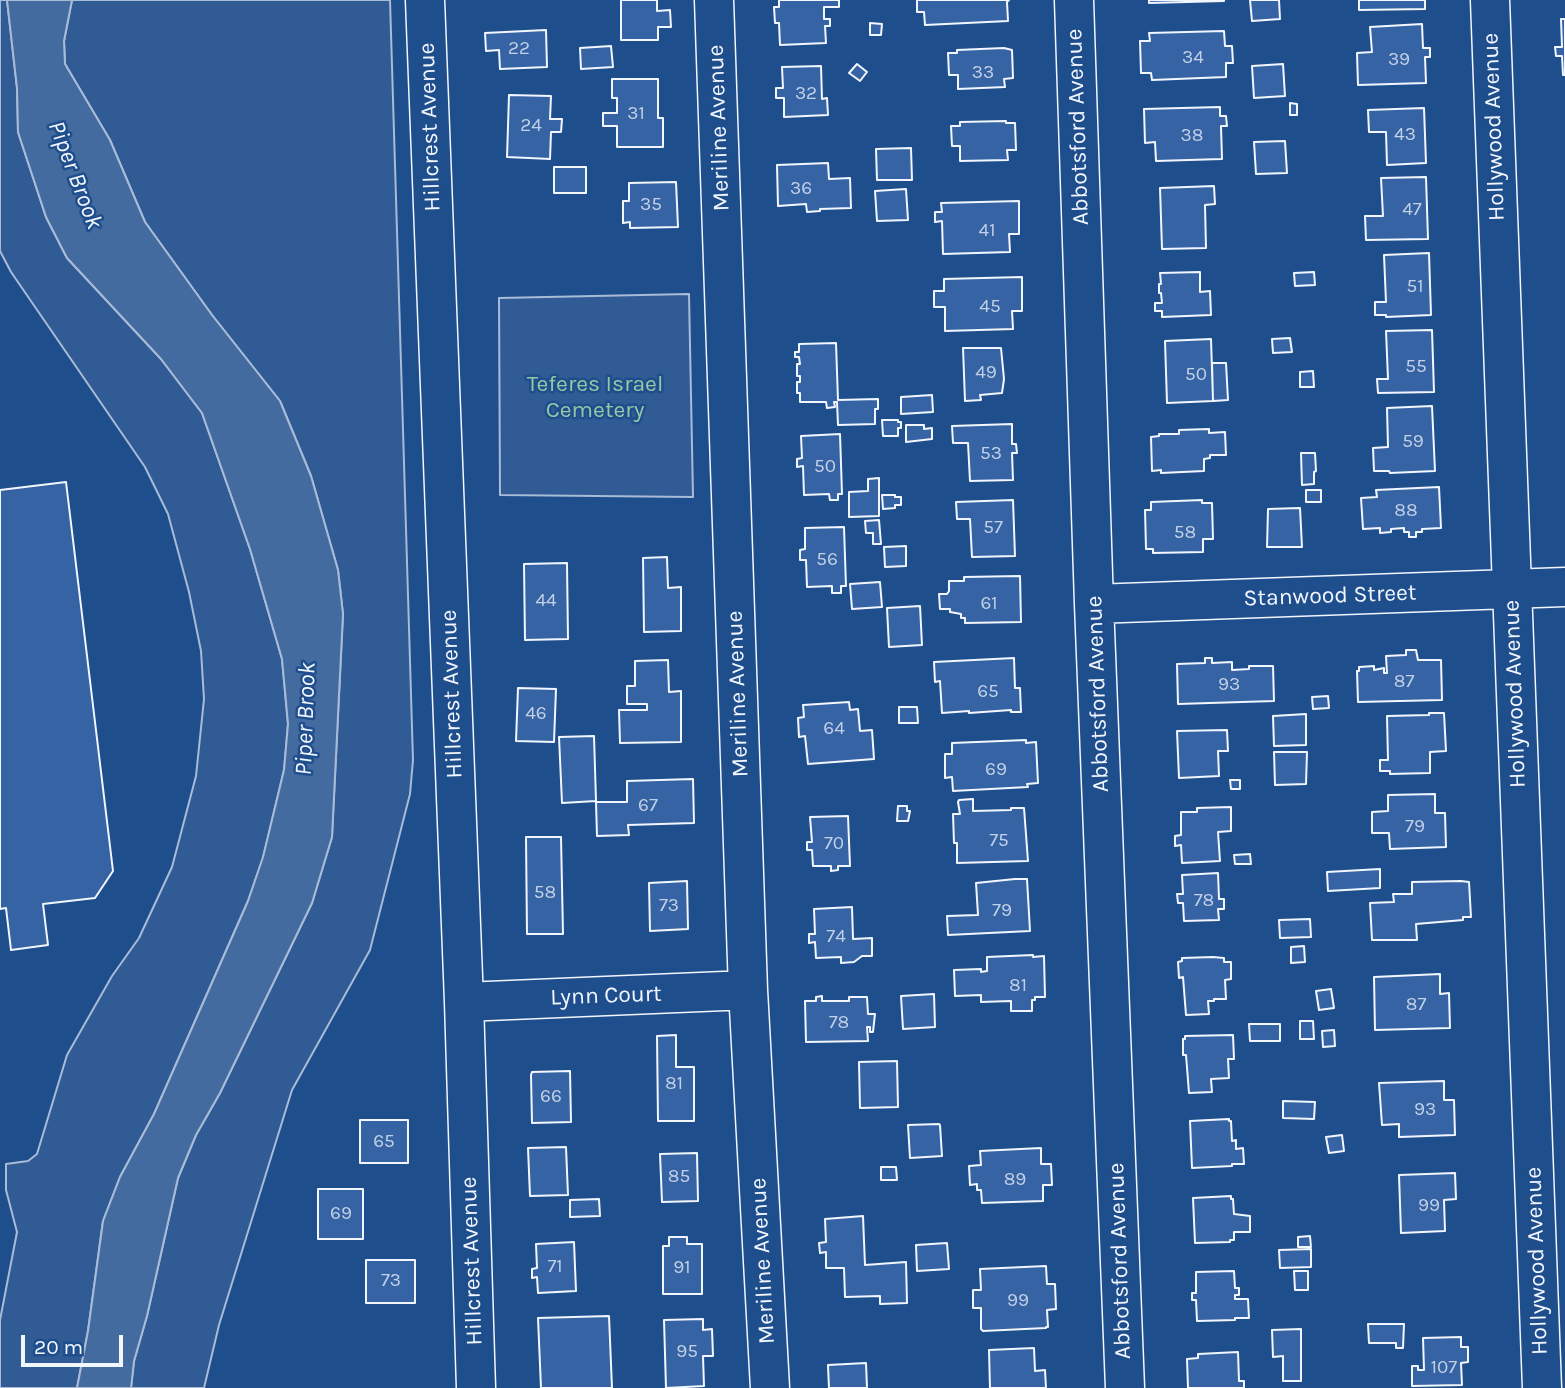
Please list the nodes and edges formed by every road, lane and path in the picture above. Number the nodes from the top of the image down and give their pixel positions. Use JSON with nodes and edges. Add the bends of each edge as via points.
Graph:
{"nodes":[{"id":1,"x":425,"y":0,"type":"edge"},
{"id":2,"x":714,"y":0,"type":"edge"},
{"id":3,"x":1074,"y":0,"type":"edge"},
{"id":4,"x":1490,"y":0,"type":"edge"},
{"id":5,"x":1565,"y":587,"type":"edge"},
{"id":6,"x":1511,"y":589,"type":"junction"},
{"id":7,"x":1094,"y":604,"type":"junction"},
{"id":8,"x":748,"y":990,"type":"junction"},
{"id":9,"x":464,"y":1002,"type":"junction"},
{"id":10,"x":476,"y":1388,"type":"edge"},
{"id":11,"x":770,"y":1388,"type":"edge"},
{"id":12,"x":1125,"y":1388,"type":"edge"},
{"id":13,"x":1542,"y":1388,"type":"edge"}],
"edges":[{"from":1,"to":9,"type":"street","name":"Hillcrest Avenue"},
{"from":2,"to":8,"type":"street","name":"Meriline Avenue"},
{"from":3,"to":7,"type":"street","name":"Abbotsford Avenue"},
{"from":4,"to":6,"type":"street","name":"Hollywood Avenue"},
{"from":5,"to":6,"type":"street","name":"Stanwood Street"},
{"from":6,"to":7,"type":"street","name":"Stanwood Street"},
{"from":6,"to":13,"type":"street","name":"Hollywood Avenue"},
{"from":7,"to":12,"type":"street","name":"Abbotsford Avenue"},
{"from":8,"to":9,"type":"street","name":"Lynn Court"},
{"from":8,"to":11,"type":"street","name":"Meriline Avenue"},
{"from":9,"to":10,"type":"street","name":"Hillcrest Avenue"}]}
